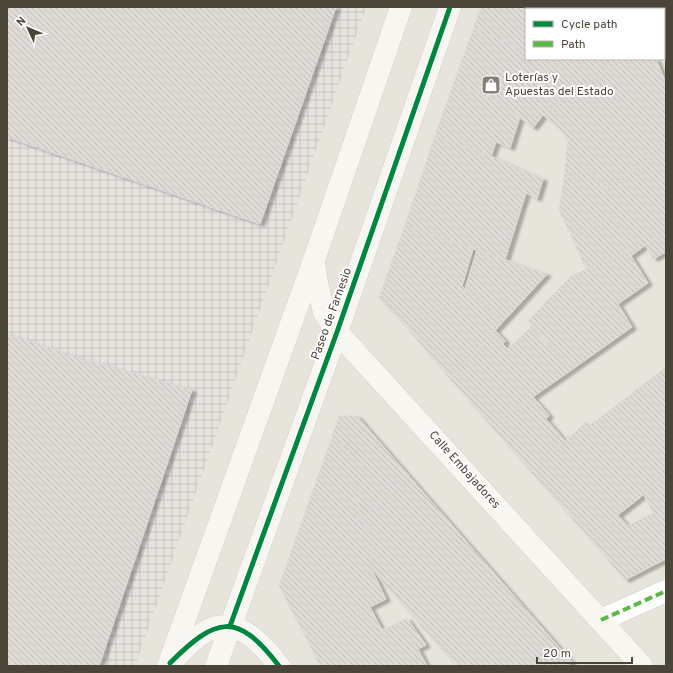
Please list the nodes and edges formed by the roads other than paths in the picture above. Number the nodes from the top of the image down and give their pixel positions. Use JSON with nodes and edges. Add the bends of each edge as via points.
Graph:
{"nodes":[{"id":1,"x":401,"y":7,"type":"edge"},
{"id":2,"x":450,"y":7,"type":"edge"},
{"id":3,"x":314,"y":260,"type":"junction"},
{"id":4,"x":337,"y":332,"type":"junction"},
{"id":5,"x":666,"y":591,"type":"edge"},
{"id":6,"x":601,"y":620,"type":"junction"},
{"id":7,"x":230,"y":626,"type":"junction"},
{"id":8,"x":169,"y":664,"type":"edge"},
{"id":9,"x":216,"y":666,"type":"edge"},
{"id":10,"x":279,"y":666,"type":"edge"},
{"id":11,"x":642,"y":666,"type":"edge"}],
"edges":[{"from":1,"to":3,"type":"main road"},
{"from":2,"to":4,"type":"main road","name":"Paseo de Farnesio"},
{"from":3,"to":4,"type":"main road","name":"Calle Embajadores","via":[[324,312]]},
{"from":3,"to":8,"type":"main road"},
{"from":4,"to":6,"type":"main road","name":"Calle Embajadores"},
{"from":4,"to":7,"type":"main road","name":"Paseo de Farnesio"},
{"from":5,"to":6,"type":"street"},
{"from":6,"to":11,"type":"main road","name":"Calle Embajadores"},
{"from":7,"to":8,"type":"main road","via":[[214,627],[204,633]]},
{"from":7,"to":9,"type":"main road","name":"Paseo de Farnesio"},
{"from":7,"to":10,"type":"main road","via":[[244,632],[265,648]]}]}
